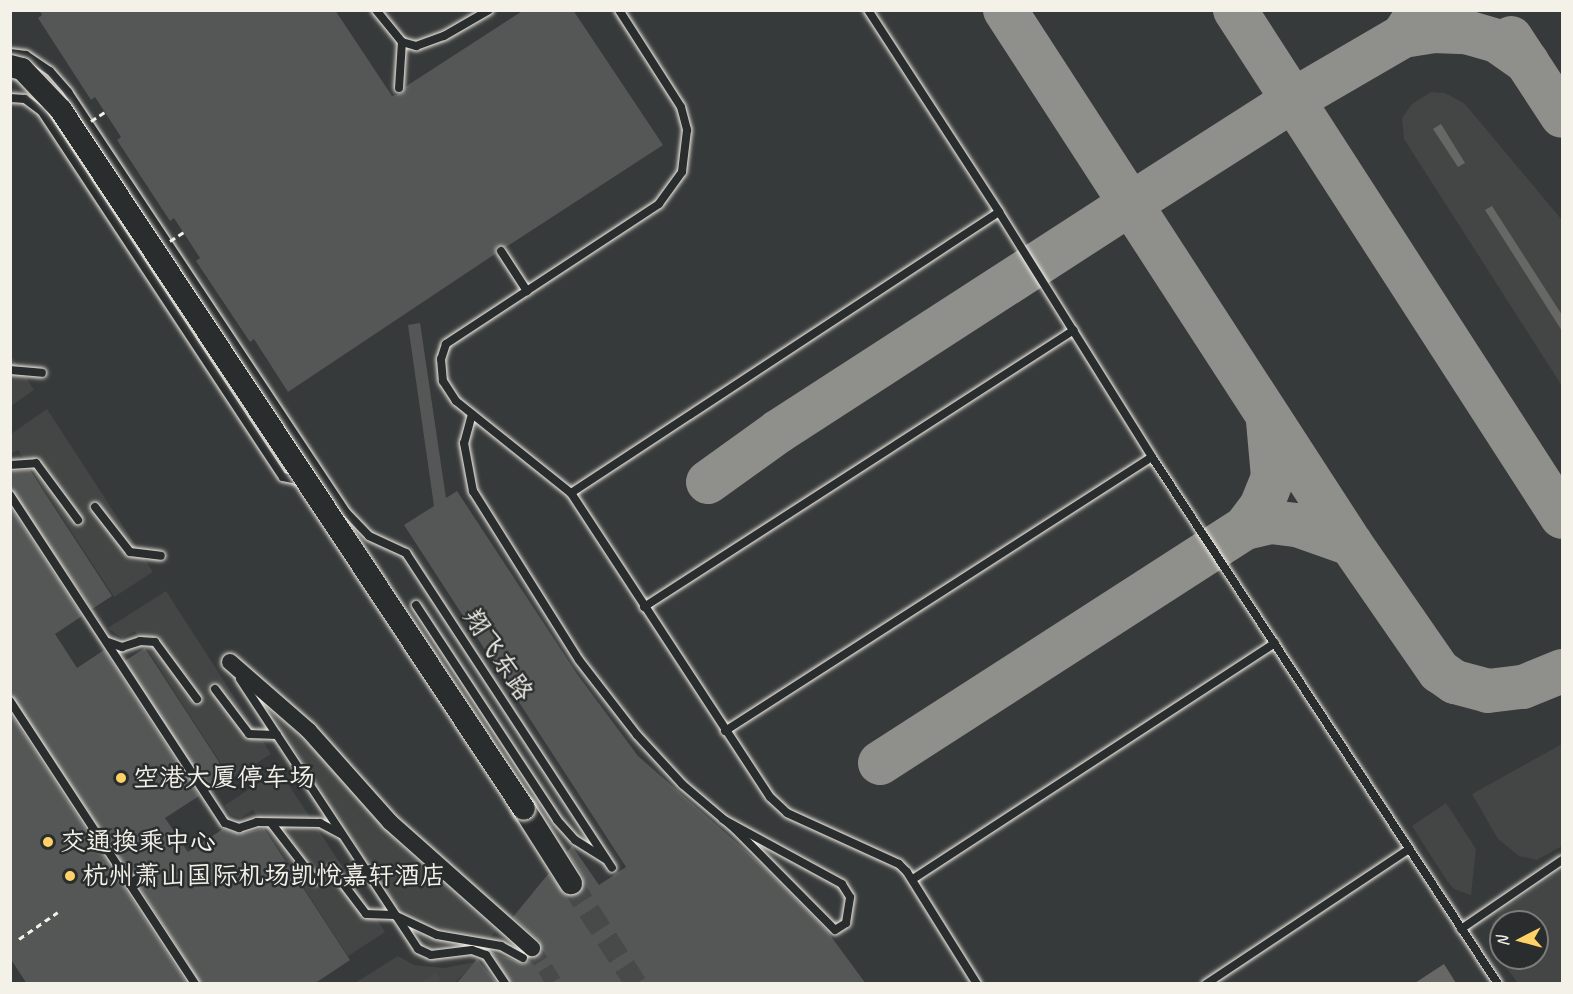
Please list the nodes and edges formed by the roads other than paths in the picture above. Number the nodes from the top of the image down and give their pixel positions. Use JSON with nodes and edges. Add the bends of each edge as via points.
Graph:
{"nodes":[{"id":1,"x":376,"y":10,"type":"edge"},
{"id":2,"x":489,"y":10,"type":"edge"},
{"id":3,"x":620,"y":10,"type":"edge"},
{"id":4,"x":868,"y":10,"type":"edge"},
{"id":5,"x":402,"y":42,"type":"junction"},
{"id":6,"x":10,"y":52,"type":"edge"},
{"id":7,"x":10,"y":66,"type":"edge"},
{"id":8,"x":399,"y":88,"type":"dead end"},
{"id":9,"x":10,"y":98,"type":"edge"},
{"id":10,"x":999,"y":212,"type":"junction"},
{"id":11,"x":501,"y":251,"type":"dead end"},
{"id":12,"x":527,"y":291,"type":"junction"},
{"id":13,"x":1074,"y":330,"type":"junction"},
{"id":14,"x":10,"y":370,"type":"edge"},
{"id":15,"x":42,"y":373,"type":"dead end"},
{"id":16,"x":472,"y":414,"type":"junction"},
{"id":17,"x":1152,"y":457,"type":"junction"},
{"id":18,"x":10,"y":465,"type":"edge"},
{"id":19,"x":329,"y":486,"type":"junction"},
{"id":20,"x":571,"y":493,"type":"junction"},
{"id":21,"x":10,"y":495,"type":"edge"},
{"id":22,"x":95,"y":507,"type":"dead end"},
{"id":23,"x":78,"y":520,"type":"dead end"},
{"id":24,"x":161,"y":556,"type":"dead end"},
{"id":25,"x":416,"y":605,"type":"dead end"},
{"id":26,"x":644,"y":607,"type":"junction"},
{"id":27,"x":108,"y":642,"type":"junction"},
{"id":28,"x":1275,"y":643,"type":"junction"},
{"id":29,"x":230,"y":662,"type":"joint"},
{"id":30,"x":215,"y":689,"type":"dead end"},
{"id":31,"x":197,"y":699,"type":"dead end"},
{"id":32,"x":10,"y":701,"type":"edge"},
{"id":33,"x":725,"y":731,"type":"junction"},
{"id":34,"x":277,"y":735,"type":"junction"},
{"id":35,"x":723,"y":819,"type":"junction"},
{"id":36,"x":272,"y":824,"type":"junction"},
{"id":37,"x":341,"y":834,"type":"junction"},
{"id":38,"x":1409,"y":849,"type":"junction"},
{"id":39,"x":1563,"y":860,"type":"edge"},
{"id":40,"x":332,"y":869,"type":"dead end"},
{"id":41,"x":140,"y":877,"type":"dead end"},
{"id":42,"x":913,"y":879,"type":"junction"},
{"id":43,"x":315,"y":880,"type":"dead end"},
{"id":44,"x":571,"y":883,"type":"tunnel mouth"},
{"id":45,"x":130,"y":884,"type":"junction"},
{"id":46,"x":394,"y":915,"type":"junction"},
{"id":47,"x":1461,"y":929,"type":"junction"},
{"id":48,"x":527,"y":953,"type":"joint"},
{"id":49,"x":505,"y":983,"type":"edge"},
{"id":50,"x":195,"y":984,"type":"edge"},
{"id":51,"x":977,"y":984,"type":"edge"},
{"id":52,"x":1206,"y":984,"type":"edge"},
{"id":53,"x":1498,"y":984,"type":"edge"}],
"edges":[{"from":1,"to":5,"type":"lane"},
{"from":2,"to":5,"type":"lane","via":[[428,43],[416,46]]},
{"from":3,"to":12,"type":"lane","via":[[681,107],[687,130],[682,172],[659,204]]},
{"from":4,"to":10,"type":"lane"},
{"from":5,"to":8,"type":"lane"},
{"from":6,"to":19,"type":"lane","name":"翔飞东路","via":[[26,55],[50,71],[68,92]]},
{"from":7,"to":44,"type":"main road","bridge":true,"via":[[31,76],[61,110]]},
{"from":9,"to":19,"type":"lane","via":[[25,99],[42,112],[283,477]]},
{"from":10,"to":13,"type":"lane"},
{"from":10,"to":20,"type":"lane"},
{"from":11,"to":12,"type":"lane"},
{"from":12,"to":16,"type":"lane","via":[[446,344],[441,359],[443,381],[456,401]]},
{"from":13,"to":17,"type":"lane"},
{"from":13,"to":26,"type":"lane"},
{"from":14,"to":15,"type":"lane"},
{"from":16,"to":20,"type":"lane"},
{"from":16,"to":35,"type":"lane","via":[[464,443],[465,463],[487,519],[579,660],[637,735],[682,784]]},
{"from":17,"to":28,"type":"lane"},
{"from":17,"to":33,"type":"lane"},
{"from":18,"to":23,"type":"lane","via":[[36,463]]},
{"from":19,"to":25,"type":"lane","name":"翔飞东路","via":[[357,526],[406,553],[610,864],[575,840],[557,820]]},
{"from":20,"to":26,"type":"lane"},
{"from":21,"to":27,"type":"lane"},
{"from":22,"to":24,"type":"lane","via":[[130,552]]},
{"from":26,"to":33,"type":"lane"},
{"from":27,"to":31,"type":"lane","via":[[122,647],[140,641],[155,642]]},
{"from":27,"to":36,"type":"lane","via":[[225,823],[239,828],[257,822]]},
{"from":28,"to":38,"type":"lane"},
{"from":28,"to":42,"type":"lane"},
{"from":29,"to":34,"type":"lane"},
{"from":29,"to":48,"type":"street","via":[[309,731],[390,822]]},
{"from":30,"to":34,"type":"lane","via":[[249,734]]},
{"from":32,"to":45,"type":"lane"},
{"from":33,"to":42,"type":"lane","via":[[754,778],[787,813],[899,864]]},
{"from":34,"to":37,"type":"lane"},
{"from":35,"to":35,"type":"lane","via":[[835,930],[846,923],[850,897],[842,884]]},
{"from":36,"to":37,"type":"lane","via":[[320,823]]},
{"from":36,"to":43,"type":"lane"},
{"from":37,"to":46,"type":"lane"},
{"from":38,"to":47,"type":"lane"},
{"from":38,"to":52,"type":"lane"},
{"from":39,"to":47,"type":"lane"},
{"from":40,"to":46,"type":"lane","via":[[366,914]]},
{"from":41,"to":45,"type":"lane"},
{"from":42,"to":51,"type":"lane"},
{"from":45,"to":50,"type":"lane"},
{"from":46,"to":48,"type":"lane","via":[[436,935]]},
{"from":46,"to":49,"type":"lane","via":[[418,949],[430,955],[472,950],[486,955]]},
{"from":47,"to":53,"type":"lane"}]}
